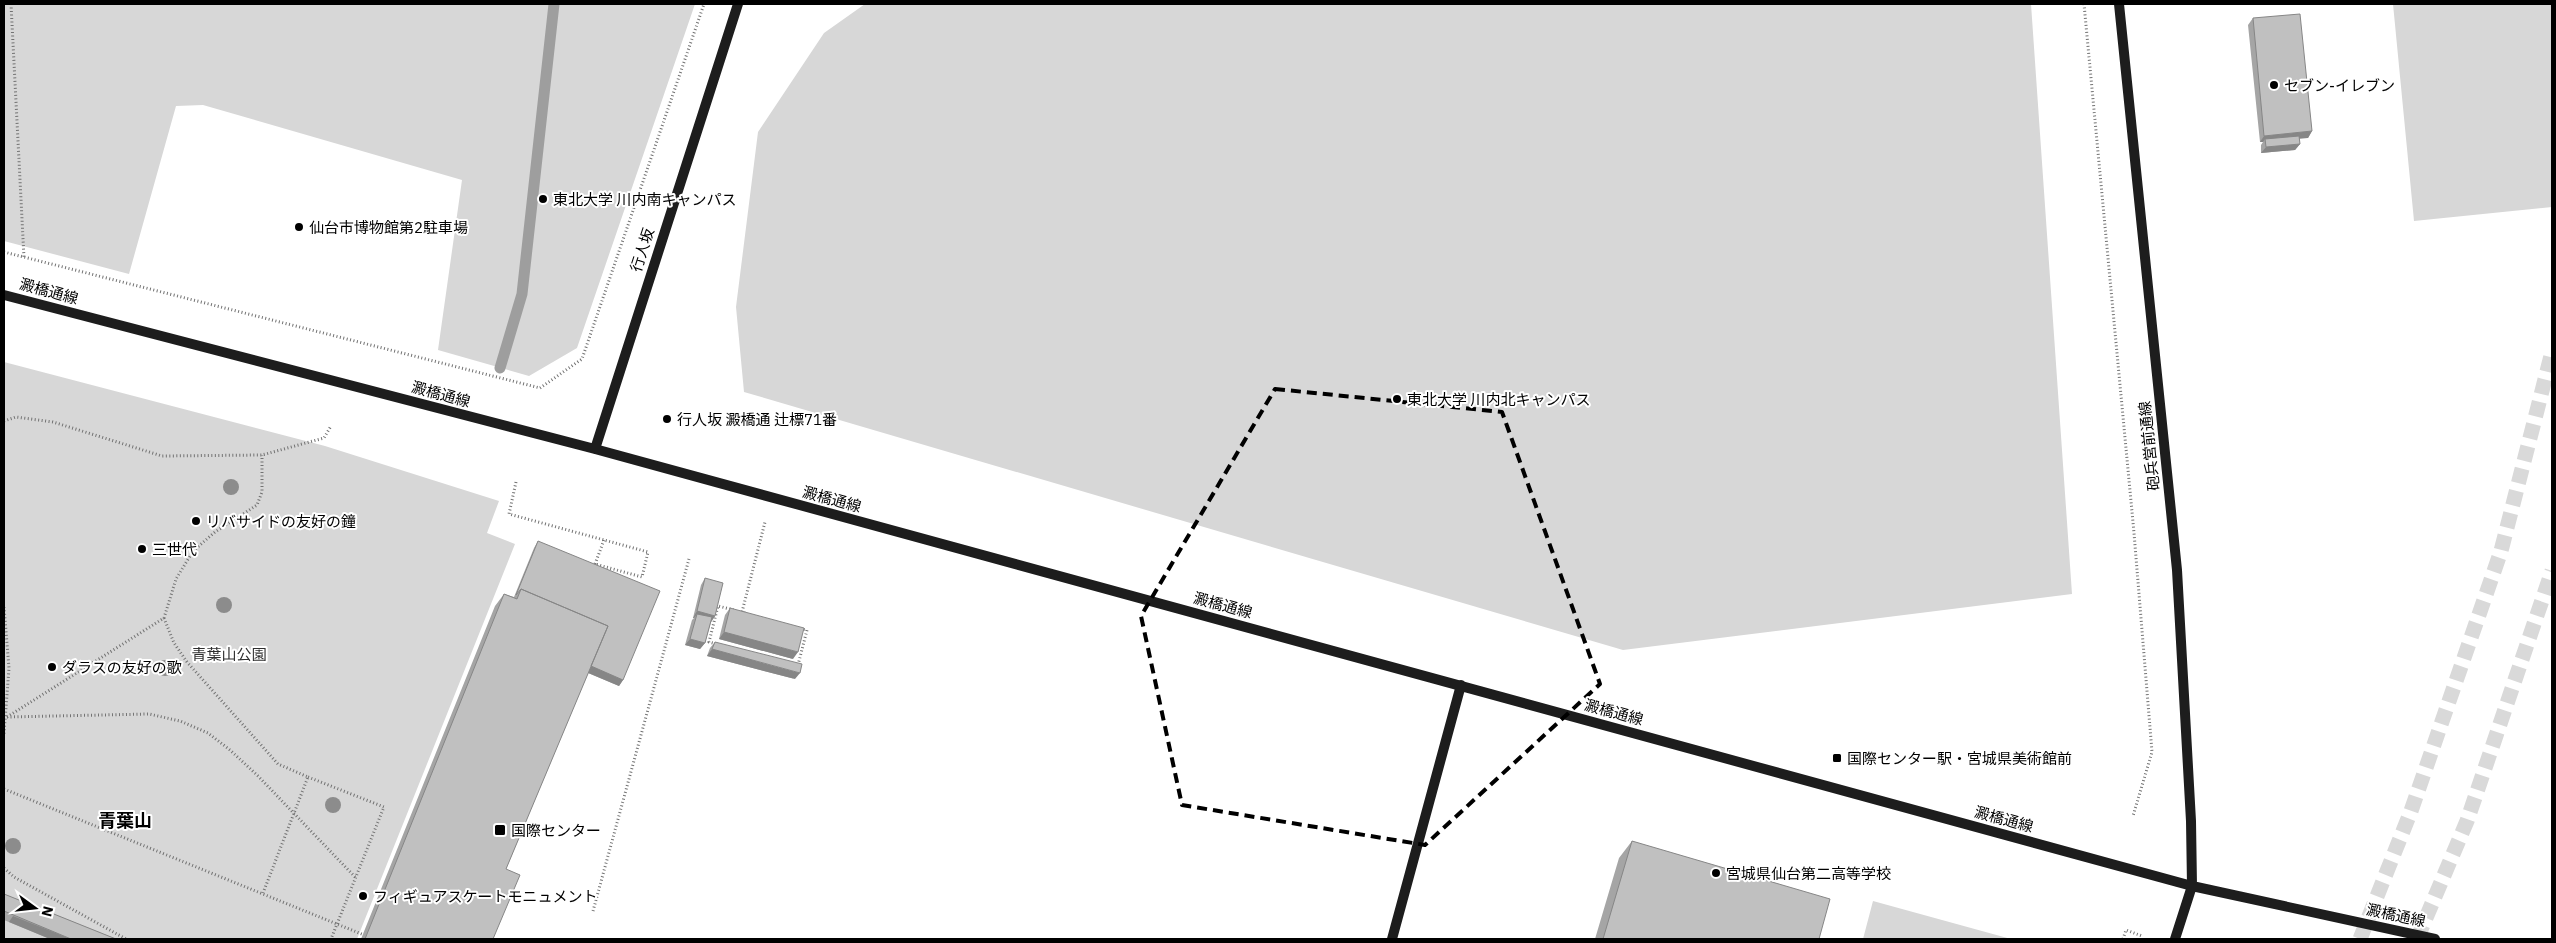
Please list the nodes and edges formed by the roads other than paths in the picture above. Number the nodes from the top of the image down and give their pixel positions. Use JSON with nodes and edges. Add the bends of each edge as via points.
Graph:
{"nodes":[{"id":1,"x":738,"y":4,"type":"edge"},
{"id":2,"x":2119,"y":4,"type":"edge"},
{"id":3,"x":4,"y":295,"type":"edge"},
{"id":4,"x":595,"y":449,"type":"junction"},
{"id":5,"x":1461,"y":685,"type":"junction"},
{"id":6,"x":2192,"y":886,"type":"junction"},
{"id":7,"x":1392,"y":939,"type":"edge"},
{"id":8,"x":2175,"y":939,"type":"edge"},
{"id":9,"x":2435,"y":939,"type":"edge"}],
"edges":[{"from":1,"to":4,"type":"street","name":"行人坂"},
{"from":2,"to":6,"type":"street","name":"砲兵営前通線","via":[[2177,570]]},
{"from":3,"to":4,"type":"street","name":"澱橋通線"},
{"from":4,"to":5,"type":"street","name":"澱橋通線"},
{"from":5,"to":6,"type":"street","name":"澱橋通線"},
{"from":5,"to":7,"type":"street"},
{"from":6,"to":8,"type":"street","name":"砲兵営前通線"},
{"from":6,"to":9,"type":"street","name":"澱橋通線"}]}
